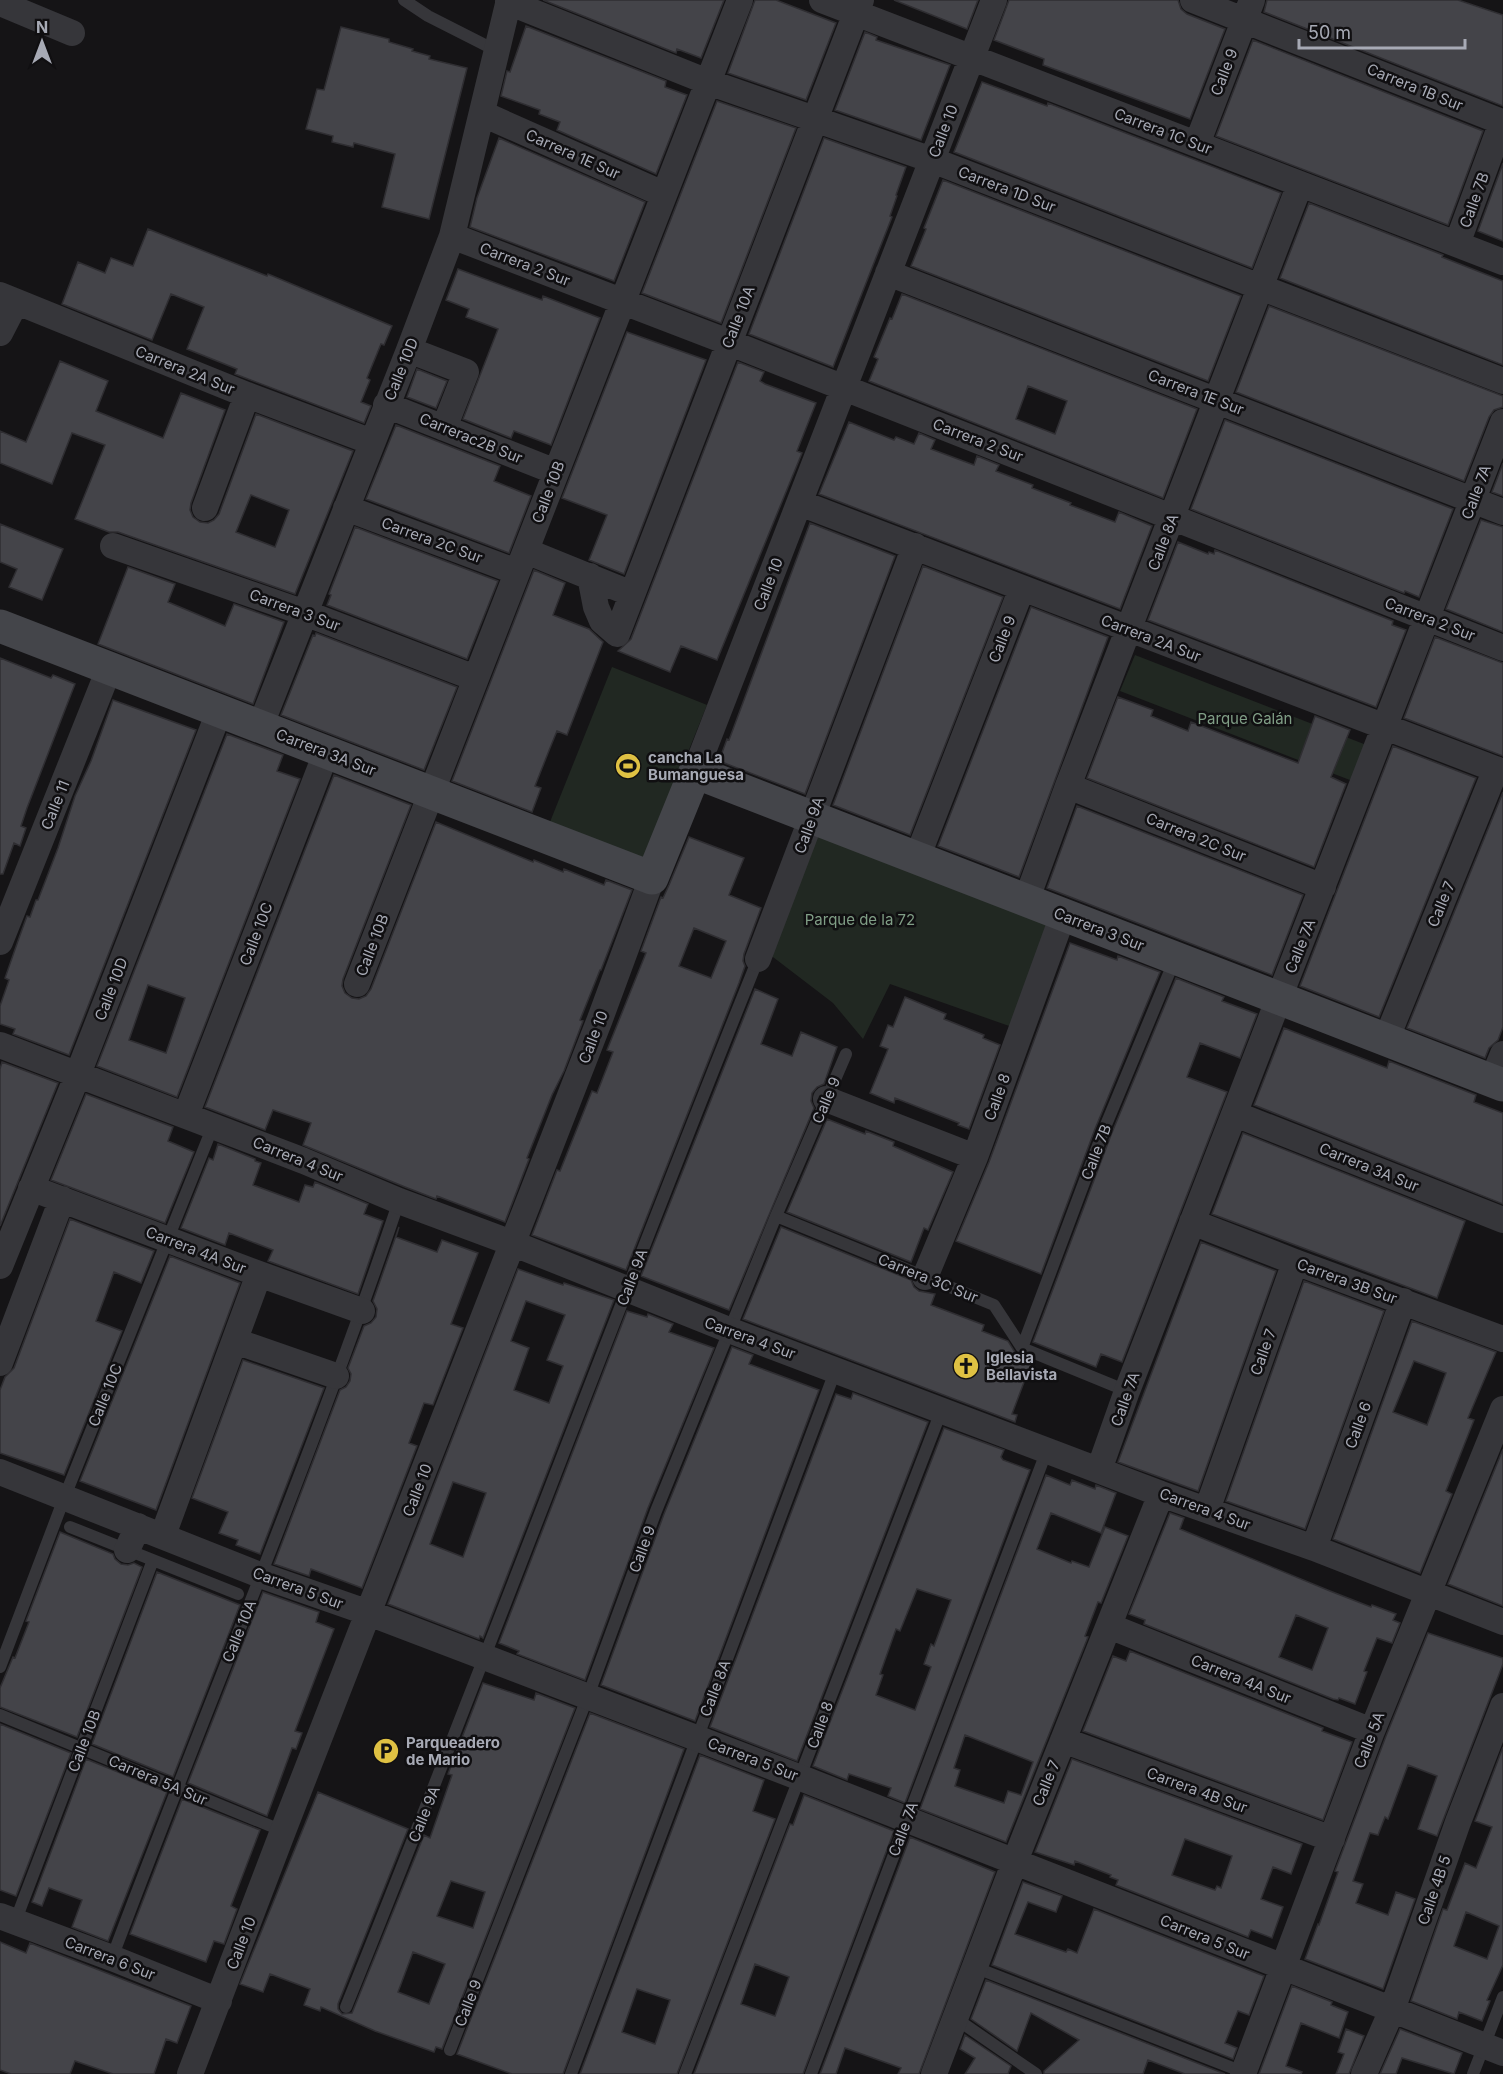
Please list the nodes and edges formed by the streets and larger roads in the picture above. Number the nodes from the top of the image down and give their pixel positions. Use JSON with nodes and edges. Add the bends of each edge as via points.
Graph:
{"nodes":[{"id":1,"x":740,"y":0,"type":"edge"},
{"id":2,"x":822,"y":0,"type":"edge"},
{"id":3,"x":994,"y":0,"type":"edge"},
{"id":4,"x":1193,"y":0,"type":"edge"},
{"id":5,"x":508,"y":1,"type":"edge"},
{"id":6,"x":0,"y":3,"type":"edge"},
{"id":7,"x":858,"y":6,"type":"edge"},
{"id":8,"x":1248,"y":10,"type":"edge"},
{"id":9,"x":72,"y":33,"type":"dead end"},
{"id":10,"x":971,"y":57,"type":"junction"},
{"id":11,"x":708,"y":82,"type":"junction"},
{"id":12,"x":483,"y":114,"type":"junction"},
{"id":13,"x":816,"y":120,"type":"junction"},
{"id":14,"x":1502,"y":122,"type":"edge"},
{"id":15,"x":1197,"y":144,"type":"junction"},
{"id":16,"x":932,"y":160,"type":"junction"},
{"id":17,"x":1300,"y":184,"type":"junction"},
{"id":18,"x":663,"y":194,"type":"junction"},
{"id":19,"x":452,"y":236,"type":"junction"},
{"id":20,"x":1457,"y":244,"type":"junction"},
{"id":21,"x":1503,"y":262,"type":"edge"},
{"id":22,"x":888,"y":273,"type":"junction"},
{"id":23,"x":1259,"y":286,"type":"junction"},
{"id":24,"x":8,"y":298,"type":"edge"},
{"id":25,"x":622,"y":302,"type":"junction"},
{"id":26,"x":0,"y":333,"type":"edge"},
{"id":27,"x":728,"y":342,"type":"junction"},
{"id":28,"x":409,"y":350,"type":"junction"},
{"id":29,"x":1503,"y":381,"type":"edge"},
{"id":30,"x":844,"y":387,"type":"junction"},
{"id":31,"x":247,"y":395,"type":"junction"},
{"id":32,"x":1216,"y":399,"type":"junction"},
{"id":33,"x":386,"y":405,"type":"junction"},
{"id":34,"x":1503,"y":422,"type":"edge"},
{"id":35,"x":444,"y":428,"type":"junction"},
{"id":36,"x":372,"y":442,"type":"junction"},
{"id":37,"x":556,"y":472,"type":"junction"},
{"id":38,"x":1473,"y":500,"type":"junction"},
{"id":39,"x":800,"y":503,"type":"junction"},
{"id":40,"x":205,"y":508,"type":"dead end"},
{"id":41,"x":346,"y":508,"type":"junction"},
{"id":42,"x":1503,"y":512,"type":"edge"},
{"id":43,"x":1173,"y":517,"type":"junction"},
{"id":44,"x":113,"y":546,"type":"dead end"},
{"id":45,"x":915,"y":546,"type":"junction"},
{"id":46,"x":522,"y":561,"type":"junction"},
{"id":47,"x":590,"y":576,"type":"junction"},
{"id":48,"x":1022,"y":588,"type":"junction"},
{"id":49,"x":632,"y":594,"type":"junction"},
{"id":50,"x":305,"y":613,"type":"junction"},
{"id":51,"x":1426,"y":618,"type":"junction"},
{"id":52,"x":0,"y":626,"type":"edge"},
{"id":53,"x":1129,"y":630,"type":"junction"},
{"id":54,"x":1503,"y":648,"type":"edge"},
{"id":55,"x":109,"y":669,"type":"junction"},
{"id":56,"x":475,"y":678,"type":"junction"},
{"id":57,"x":219,"y":712,"type":"junction"},
{"id":58,"x":260,"y":727,"type":"junction"},
{"id":59,"x":1386,"y":727,"type":"junction"},
{"id":60,"x":326,"y":753,"type":"junction"},
{"id":61,"x":1499,"y":770,"type":"edge"},
{"id":62,"x":695,"y":772,"type":"junction"},
{"id":63,"x":1068,"y":786,"type":"junction"},
{"id":64,"x":432,"y":793,"type":"junction"},
{"id":65,"x":812,"y":818,"type":"junction"},
{"id":66,"x":917,"y":858,"type":"junction"},
{"id":67,"x":652,"y":878,"type":"junction"},
{"id":68,"x":1323,"y":887,"type":"junction"},
{"id":69,"x":1026,"y":901,"type":"junction"},
{"id":70,"x":1063,"y":915,"type":"junction"},
{"id":71,"x":0,"y":942,"type":"edge"},
{"id":72,"x":758,"y":959,"type":"road end"},
{"id":73,"x":357,"y":984,"type":"dead end"},
{"id":74,"x":1278,"y":998,"type":"junction"},
{"id":75,"x":1386,"y":1040,"type":"junction"},
{"id":76,"x":0,"y":1045,"type":"edge"},
{"id":77,"x":1500,"y":1073,"type":"edge"},
{"id":78,"x":78,"y":1074,"type":"junction"},
{"id":79,"x":826,"y":1099,"type":"road end"},
{"id":80,"x":1235,"y":1114,"type":"junction"},
{"id":81,"x":186,"y":1115,"type":"junction"},
{"id":82,"x":975,"y":1157,"type":"junction"},
{"id":83,"x":32,"y":1188,"type":"junction"},
{"id":84,"x":63,"y":1199,"type":"junction"},
{"id":85,"x":1503,"y":1220,"type":"edge"},
{"id":86,"x":1192,"y":1222,"type":"junction"},
{"id":87,"x":512,"y":1243,"type":"junction"},
{"id":88,"x":1295,"y":1262,"type":"junction"},
{"id":89,"x":0,"y":1266,"type":"edge"},
{"id":90,"x":258,"y":1274,"type":"junction"},
{"id":91,"x":926,"y":1277,"type":"road end"},
{"id":92,"x":1403,"y":1301,"type":"junction"},
{"id":93,"x":362,"y":1311,"type":"road end"},
{"id":94,"x":1503,"y":1339,"type":"edge"},
{"id":95,"x":235,"y":1341,"type":"junction"},
{"id":96,"x":2,"y":1348,"type":"edge"},
{"id":97,"x":336,"y":1376,"type":"road end"},
{"id":98,"x":1503,"y":1409,"type":"edge"},
{"id":99,"x":1099,"y":1470,"type":"junction"},
{"id":100,"x":0,"y":1472,"type":"edge"},
{"id":101,"x":1161,"y":1494,"type":"junction"},
{"id":102,"x":1207,"y":1510,"type":"junction"},
{"id":103,"x":138,"y":1526,"type":"junction"},
{"id":104,"x":162,"y":1536,"type":"junction"},
{"id":105,"x":1314,"y":1548,"type":"junction"},
{"id":106,"x":127,"y":1550,"type":"road end"},
{"id":107,"x":1429,"y":1592,"type":"junction"},
{"id":108,"x":369,"y":1613,"type":"junction"},
{"id":109,"x":1503,"y":1622,"type":"edge"},
{"id":110,"x":1109,"y":1626,"type":"junction"},
{"id":111,"x":1503,"y":1706,"type":"edge"},
{"id":112,"x":1372,"y":1731,"type":"junction"},
{"id":113,"x":1063,"y":1740,"type":"junction"},
{"id":114,"x":1332,"y":1839,"type":"junction"},
{"id":115,"x":1015,"y":1861,"type":"junction"},
{"id":116,"x":8,"y":1919,"type":"edge"},
{"id":117,"x":1283,"y":1968,"type":"junction"},
{"id":118,"x":219,"y":2001,"type":"junction"},
{"id":119,"x":1392,"y":2010,"type":"junction"},
{"id":120,"x":1494,"y":2049,"type":"edge"},
{"id":121,"x":1243,"y":2073,"type":"edge"},
{"id":122,"x":190,"y":2074,"type":"edge"},
{"id":123,"x":934,"y":2074,"type":"edge"},
{"id":124,"x":1364,"y":2074,"type":"edge"}],
"edges":[{"from":1,"to":11,"type":"street","name":"Calle 10B"},
{"from":2,"to":7,"type":"street","name":"Carrera 1C Sur"},
{"from":3,"to":10,"type":"street","name":"Calle 10"},
{"from":4,"to":8,"type":"street","name":"Carrera 1B Sur"},
{"from":5,"to":11,"type":"street","name":"Carrera 1D Sur"},
{"from":5,"to":12,"type":"street","name":"Calle 10D"},
{"from":6,"to":9,"type":"street"},
{"from":7,"to":10,"type":"street","name":"Carrera 1C Sur"},
{"from":7,"to":13,"type":"street","name":"Calle 10A"},
{"from":8,"to":14,"type":"street","name":"Carrera 1B Sur"},
{"from":8,"to":15,"type":"street","name":"Calle 9"},
{"from":10,"to":15,"type":"street","name":"Carrera 1C Sur"},
{"from":10,"to":16,"type":"street","name":"Calle 10"},
{"from":11,"to":13,"type":"street","name":"Carrera 1D Sur"},
{"from":11,"to":18,"type":"street","name":"Calle 10B"},
{"from":12,"to":18,"type":"street","name":"Carrera 1E Sur"},
{"from":12,"to":19,"type":"street","name":"Calle 10D"},
{"from":13,"to":16,"type":"street","name":"Carrera 1D Sur"},
{"from":13,"to":27,"type":"street","name":"Calle 10A"},
{"from":14,"to":20,"type":"street","name":"Calle 7B"},
{"from":15,"to":17,"type":"street","name":"Carrera 1C Sur"},
{"from":16,"to":22,"type":"street","name":"Calle 10"},
{"from":16,"to":23,"type":"street","name":"Carrera 1D Sur"},
{"from":17,"to":20,"type":"street","name":"Carrera 1C Sur"},
{"from":17,"to":23,"type":"street","name":"Calle 8A"},
{"from":18,"to":25,"type":"street","name":"Calle 10B"},
{"from":19,"to":25,"type":"street","name":"Carrera 2 Sur"},
{"from":19,"to":28,"type":"street","name":"Calle 10D"},
{"from":20,"to":21,"type":"street","name":"Carrera 1C Sur"},
{"from":22,"to":30,"type":"street","name":"Calle 10"},
{"from":22,"to":32,"type":"street","name":"Carrera 1E Sur"},
{"from":23,"to":29,"type":"street","name":"Carrera 1D Sur"},
{"from":23,"to":32,"type":"street","name":"Calle 8A"},
{"from":24,"to":26,"type":"street"},
{"from":24,"to":31,"type":"street","name":"Carrera 2A Sur"},
{"from":25,"to":27,"type":"street","name":"Carrera 2 Sur"},
{"from":25,"to":37,"type":"street","name":"Calle 10B"},
{"from":27,"to":30,"type":"street","name":"Carrera 2 Sur"},
{"from":27,"to":49,"type":"street","name":"Calle 10A"},
{"from":28,"to":33,"type":"street","name":"Calle 10D"},
{"from":28,"to":35,"type":"street","via":[[466,372]]},
{"from":30,"to":39,"type":"street","name":"Calle 10"},
{"from":30,"to":43,"type":"street","name":"Carrera 2 Sur"},
{"from":31,"to":36,"type":"street","name":"Carrera 2A Sur"},
{"from":31,"to":40,"type":"street"},
{"from":32,"to":38,"type":"street","name":"Carrera 1E Sur"},
{"from":32,"to":43,"type":"street","name":"Calle 8A"},
{"from":33,"to":35,"type":"street","name":"Carrerac2B Sur"},
{"from":33,"to":36,"type":"street","name":"Calle 10D"},
{"from":34,"to":38,"type":"street","name":"Calle 7A"},
{"from":35,"to":37,"type":"street","name":"Carrerac2B Sur"},
{"from":36,"to":41,"type":"street","name":"Calle 10D"},
{"from":37,"to":46,"type":"street","name":"Calle 10B"},
{"from":38,"to":42,"type":"street","name":"Carrera 1E Sur"},
{"from":38,"to":51,"type":"street","name":"Calle 7A"},
{"from":39,"to":45,"type":"street","name":"Carrera 2A Sur"},
{"from":39,"to":62,"type":"street","name":"Calle 10"},
{"from":41,"to":46,"type":"street","name":"Carrera 2C Sur"},
{"from":41,"to":50,"type":"street","name":"Calle 10D"},
{"from":43,"to":51,"type":"street","name":"Carrera 2 Sur"},
{"from":43,"to":53,"type":"street","name":"Calle 8A"},
{"from":44,"to":50,"type":"street","name":"Carrera 3 Sur"},
{"from":45,"to":48,"type":"street","name":"Carrera 2A Sur"},
{"from":45,"to":65,"type":"street","name":"Calle 9A"},
{"from":46,"to":47,"type":"street","name":"Carrera 2C Sur"},
{"from":46,"to":56,"type":"street","name":"Calle 10B"},
{"from":47,"to":49,"type":"street","name":"Carrera 2C Sur"},
{"from":47,"to":49,"type":"street","name":"Calle 10A","via":[[602,621],[617,634]]},
{"from":48,"to":53,"type":"street","name":"Carrera 2A Sur"},
{"from":48,"to":66,"type":"street","name":"Calle 9"},
{"from":50,"to":56,"type":"street","name":"Carrera 3 Sur"},
{"from":50,"to":58,"type":"street","name":"Calle 10D"},
{"from":51,"to":54,"type":"street","name":"Carrera 2 Sur"},
{"from":51,"to":59,"type":"street","name":"Calle 7A"},
{"from":52,"to":55,"type":"street","name":"Carrera 3A Sur"},
{"from":53,"to":59,"type":"street","name":"Carrera 2A Sur"},
{"from":53,"to":63,"type":"street","name":"Calle 8A"},
{"from":55,"to":57,"type":"street","name":"Carrera 3A Sur"},
{"from":55,"to":71,"type":"street","name":"Calle 11"},
{"from":56,"to":64,"type":"street","name":"Calle 10B"},
{"from":57,"to":58,"type":"street","name":"Carrera 3A Sur"},
{"from":57,"to":78,"type":"street","name":"Calle 10D"},
{"from":58,"to":60,"type":"street","name":"Carrera 3A Sur"},
{"from":59,"to":61,"type":"street","name":"Carrera 2A Sur"},
{"from":59,"to":68,"type":"street","name":"Calle 7A"},
{"from":60,"to":64,"type":"street","name":"Carrera 3A Sur"},
{"from":60,"to":81,"type":"street","name":"Calle 10C"},
{"from":61,"to":75,"type":"street","name":"Calle 7"},
{"from":62,"to":65,"type":"street","name":"Carrera 3 Sur"},
{"from":62,"to":67,"type":"street","name":"Calle 10"},
{"from":63,"to":68,"type":"street","name":"Carrera 2C Sur"},
{"from":63,"to":69,"type":"street","name":"Calle 8A"},
{"from":64,"to":67,"type":"street","name":"Carrera 3A Sur"},
{"from":64,"to":73,"type":"street","name":"Calle 10B"},
{"from":65,"to":66,"type":"street","name":"Carrera 3 Sur"},
{"from":65,"to":72,"type":"street","name":"Calle 9A"},
{"from":66,"to":69,"type":"street","name":"Carrera 3 Sur"},
{"from":67,"to":87,"type":"street","name":"Calle 10"},
{"from":68,"to":74,"type":"street","name":"Calle 7A"},
{"from":69,"to":70,"type":"street","name":"Carrera 3 Sur"},
{"from":70,"to":74,"type":"street","name":"Carrera 3 Sur"},
{"from":70,"to":82,"type":"street","name":"Calle 8"},
{"from":74,"to":75,"type":"street","name":"Carrera 3 Sur"},
{"from":74,"to":80,"type":"street","name":"Calle 7A"},
{"from":75,"to":77,"type":"street","name":"Carrera 3 Sur"},
{"from":76,"to":78,"type":"street","name":"Carrera 4 Sur"},
{"from":78,"to":81,"type":"street","name":"Carrera 4 Sur"},
{"from":78,"to":83,"type":"street","name":"Calle 10D"},
{"from":79,"to":82,"type":"street"},
{"from":80,"to":85,"type":"street","name":"Carrera 3A Sur"},
{"from":80,"to":86,"type":"street","name":"Calle 7A"},
{"from":81,"to":87,"type":"street","name":"Carrera 4 Sur"},
{"from":82,"to":91,"type":"street","name":"Calle 8"},
{"from":83,"to":84,"type":"street","name":"Carrera 4A Sur"},
{"from":83,"to":89,"type":"street","name":"Calle 10D"},
{"from":84,"to":90,"type":"street","name":"Carrera 4A Sur"},
{"from":84,"to":96,"type":"street"},
{"from":86,"to":88,"type":"street","name":"Carrera 3B Sur"},
{"from":86,"to":99,"type":"street","name":"Calle 7A"},
{"from":87,"to":99,"type":"street","name":"Carrera 4 Sur","via":[[627,1291]]},
{"from":87,"to":108,"type":"street","name":"Calle 10"},
{"from":88,"to":92,"type":"street","name":"Carrera 3B Sur"},
{"from":88,"to":102,"type":"street","name":"Calle 7"},
{"from":90,"to":93,"type":"street","name":"Carrera 4A Sur"},
{"from":90,"to":95,"type":"street"},
{"from":92,"to":94,"type":"street","name":"Carrera 3B Sur"},
{"from":92,"to":105,"type":"street","name":"Calle 6"},
{"from":95,"to":97,"type":"street"},
{"from":95,"to":104,"type":"street"},
{"from":98,"to":107,"type":"street","name":"Calle 5A"},
{"from":99,"to":101,"type":"street","name":"Carrera 4 Sur"},
{"from":100,"to":103,"type":"street","name":"Carrera 5 Sur"},
{"from":101,"to":102,"type":"street","name":"Carrera 4 Sur"},
{"from":101,"to":110,"type":"street","name":"Calle 7"},
{"from":102,"to":105,"type":"street","name":"Carrera 4 Sur"},
{"from":103,"to":104,"type":"street","name":"Carrera 5 Sur"},
{"from":103,"to":106,"type":"street"},
{"from":104,"to":108,"type":"street","name":"Carrera 5 Sur"},
{"from":105,"to":107,"type":"street","name":"Carrera 4 Sur"},
{"from":107,"to":109,"type":"street","name":"Carrera 4 Sur"},
{"from":107,"to":112,"type":"street","name":"Calle 5A"},
{"from":108,"to":115,"type":"street","name":"Carrera 5 Sur"},
{"from":108,"to":118,"type":"street","name":"Calle 10"},
{"from":110,"to":112,"type":"street","name":"Carrera 4A Sur"},
{"from":110,"to":113,"type":"street","name":"Calle 7"},
{"from":111,"to":119,"type":"street","name":"Calle 4B 5"},
{"from":112,"to":114,"type":"street","name":"Calle 5A"},
{"from":113,"to":114,"type":"street","name":"Carrera 4B Sur"},
{"from":113,"to":115,"type":"street","name":"Calle 7"},
{"from":114,"to":117,"type":"street","name":"Calle 5A"},
{"from":115,"to":117,"type":"street","name":"Carrera 5 Sur"},
{"from":115,"to":123,"type":"street","name":"Calle 7"},
{"from":116,"to":118,"type":"street","name":"Carrera 6 Sur"},
{"from":117,"to":119,"type":"street","name":"Carrera 5 Sur"},
{"from":117,"to":121,"type":"street","name":"Calle 5A"},
{"from":118,"to":122,"type":"street","name":"Calle 10"},
{"from":119,"to":120,"type":"street","name":"Carrera 5 Sur"},
{"from":119,"to":124,"type":"street","name":"Calle 4B 5"}]}
